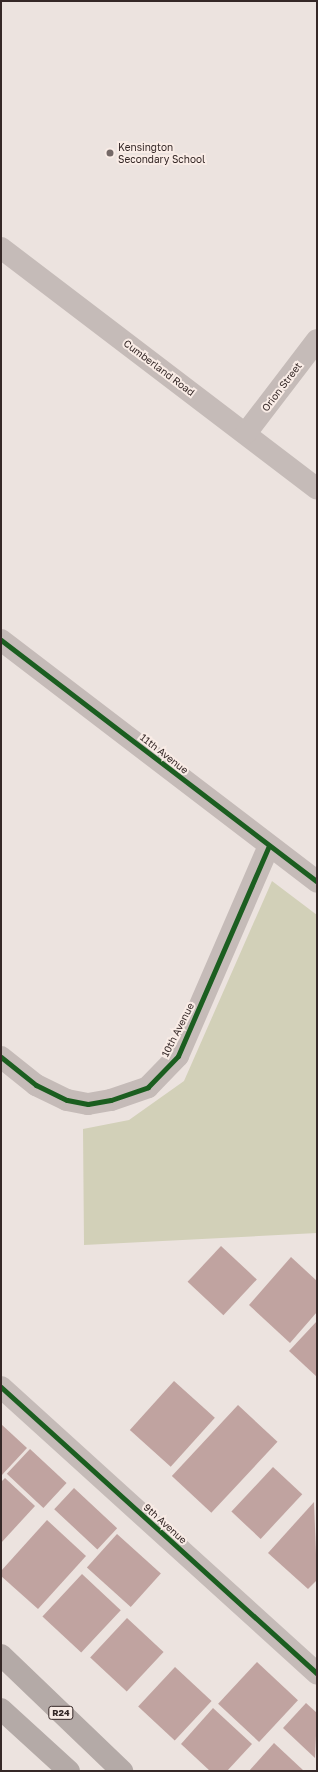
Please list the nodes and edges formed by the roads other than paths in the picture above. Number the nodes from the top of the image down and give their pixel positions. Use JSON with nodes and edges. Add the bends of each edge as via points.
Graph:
{"nodes":[{"id":1,"x":1,"y":248,"type":"edge"},
{"id":2,"x":317,"y":340,"type":"edge"},
{"id":3,"x":246,"y":434,"type":"junction"},
{"id":4,"x":317,"y":489,"type":"edge"},
{"id":5,"x":1,"y":640,"type":"edge"},
{"id":6,"x":269,"y":846,"type":"junction"},
{"id":7,"x":317,"y":882,"type":"edge"},
{"id":8,"x":1,"y":1057,"type":"edge"},
{"id":9,"x":1,"y":1387,"type":"edge"},
{"id":10,"x":1,"y":1655,"type":"edge"},
{"id":11,"x":317,"y":1674,"type":"edge"},
{"id":12,"x":1,"y":1709,"type":"edge"},
{"id":13,"x":69,"y":1771,"type":"edge"},
{"id":14,"x":122,"y":1771,"type":"edge"}],
"edges":[{"from":1,"to":3,"type":"street","name":"Cumberland Road"},
{"from":2,"to":3,"type":"street","name":"Orion Street"},
{"from":3,"to":4,"type":"street","name":"Cumberland Road"},
{"from":5,"to":6,"type":"street","name":"11th Avenue"},
{"from":6,"to":7,"type":"street","name":"11th Avenue"},
{"from":6,"to":8,"type":"street","name":"10th Avenue","via":[[178,1056],[148,1087],[111,1100],[88,1104],[67,1100],[36,1084]]},
{"from":9,"to":11,"type":"street","name":"9th Avenue"},
{"from":10,"to":14,"type":"main road","number":"R24"},
{"from":12,"to":13,"type":"main road"}]}
